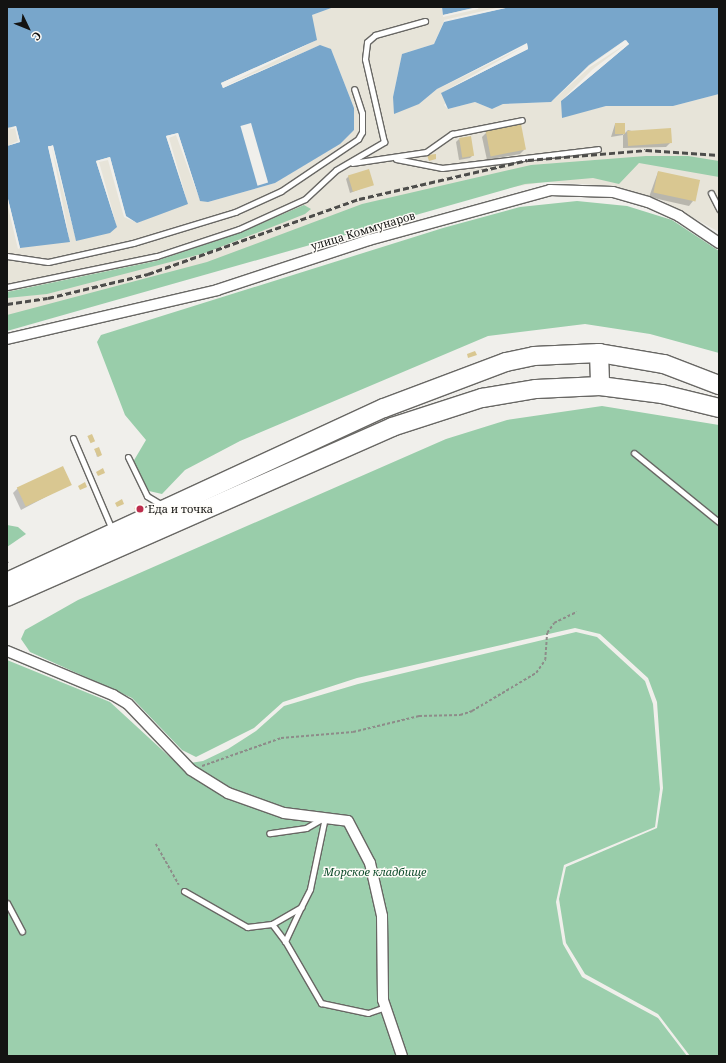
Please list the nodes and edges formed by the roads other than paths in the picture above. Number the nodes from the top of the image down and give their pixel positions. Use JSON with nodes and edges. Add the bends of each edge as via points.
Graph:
{"nodes":[{"id":1,"x":425,"y":21,"type":"dead end"},
{"id":2,"x":354,"y":89,"type":"dead end"},
{"id":3,"x":522,"y":120,"type":"dead end"},
{"id":4,"x":598,"y":149,"type":"dead end"},
{"id":5,"x":396,"y":159,"type":"junction"},
{"id":6,"x":348,"y":163,"type":"junction"},
{"id":7,"x":711,"y":193,"type":"dead end"},
{"id":8,"x":719,"y":209,"type":"edge"},
{"id":9,"x":719,"y":243,"type":"edge"},
{"id":10,"x":7,"y":256,"type":"edge"},
{"id":11,"x":7,"y":287,"type":"edge"},
{"id":12,"x":7,"y":339,"type":"edge"},
{"id":13,"x":599,"y":353,"type":"junction"},
{"id":14,"x":719,"y":385,"type":"edge"},
{"id":15,"x":600,"y":386,"type":"junction"},
{"id":16,"x":719,"y":408,"type":"edge"},
{"id":17,"x":73,"y":438,"type":"dead end"},
{"id":18,"x":634,"y":453,"type":"dead end"},
{"id":19,"x":128,"y":457,"type":"dead end"},
{"id":20,"x":168,"y":506,"type":"junction"},
{"id":21,"x":719,"y":522,"type":"edge"},
{"id":22,"x":111,"y":527,"type":"junction"},
{"id":23,"x":50,"y":553,"type":"dead end"},
{"id":24,"x":7,"y":582,"type":"edge"},
{"id":25,"x":7,"y":597,"type":"edge"},
{"id":26,"x":7,"y":651,"type":"edge"},
{"id":27,"x":325,"y":817,"type":"junction"},
{"id":28,"x":269,"y":832,"type":"dead end"},
{"id":29,"x":184,"y":891,"type":"road end"},
{"id":30,"x":7,"y":903,"type":"edge"},
{"id":31,"x":301,"y":907,"type":"junction"},
{"id":32,"x":272,"y":924,"type":"junction"},
{"id":33,"x":22,"y":931,"type":"dead end"},
{"id":34,"x":285,"y":941,"type":"junction"},
{"id":35,"x":385,"y":1007,"type":"junction"},
{"id":36,"x":402,"y":1056,"type":"edge"}],
"edges":[{"from":1,"to":6,"type":"lane","via":[[375,35],[367,42],[365,59],[384,142]]},
{"from":2,"to":10,"type":"lane","via":[[362,113],[362,132],[358,139],[280,191],[235,212],[133,243],[48,262]]},
{"from":3,"to":5,"type":"lane","via":[[452,134],[426,152]]},
{"from":4,"to":5,"type":"lane","via":[[442,168]]},
{"from":5,"to":6,"type":"lane"},
{"from":6,"to":11,"type":"lane","via":[[305,199],[239,229],[157,256]]},
{"from":7,"to":8,"type":"lane"},
{"from":9,"to":12,"type":"street","name":"улица Коммунаров","via":[[679,216],[648,202],[613,192],[550,190],[369,240],[217,290]]},
{"from":13,"to":14,"type":"highway","via":[[664,364]]},
{"from":13,"to":15,"type":"highway"},
{"from":13,"to":20,"type":"highway","via":[[534,356],[473,372],[384,408]]},
{"from":15,"to":16,"type":"highway","via":[[662,394]]},
{"from":15,"to":25,"type":"highway","via":[[536,389],[482,398],[392,427]]},
{"from":17,"to":22,"type":"lane"},
{"from":18,"to":21,"type":"lane"},
{"from":19,"to":20,"type":"lane","via":[[147,496]]},
{"from":20,"to":22,"type":"lane"},
{"from":20,"to":24,"type":"highway"},
{"from":22,"to":23,"type":"lane"},
{"from":26,"to":27,"type":"street","via":[[123,701],[191,770],[228,793],[284,814]]},
{"from":27,"to":28,"type":"lane","via":[[306,828]]},
{"from":27,"to":31,"type":"lane","via":[[312,882]]},
{"from":27,"to":35,"type":"street","via":[[348,821],[370,863],[382,916]]},
{"from":29,"to":32,"type":"lane","via":[[247,927]]},
{"from":30,"to":33,"type":"lane"},
{"from":31,"to":32,"type":"lane"},
{"from":31,"to":34,"type":"lane"},
{"from":32,"to":34,"type":"lane"},
{"from":34,"to":35,"type":"lane","via":[[320,1003],[368,1013]]},
{"from":35,"to":36,"type":"street"}]}
